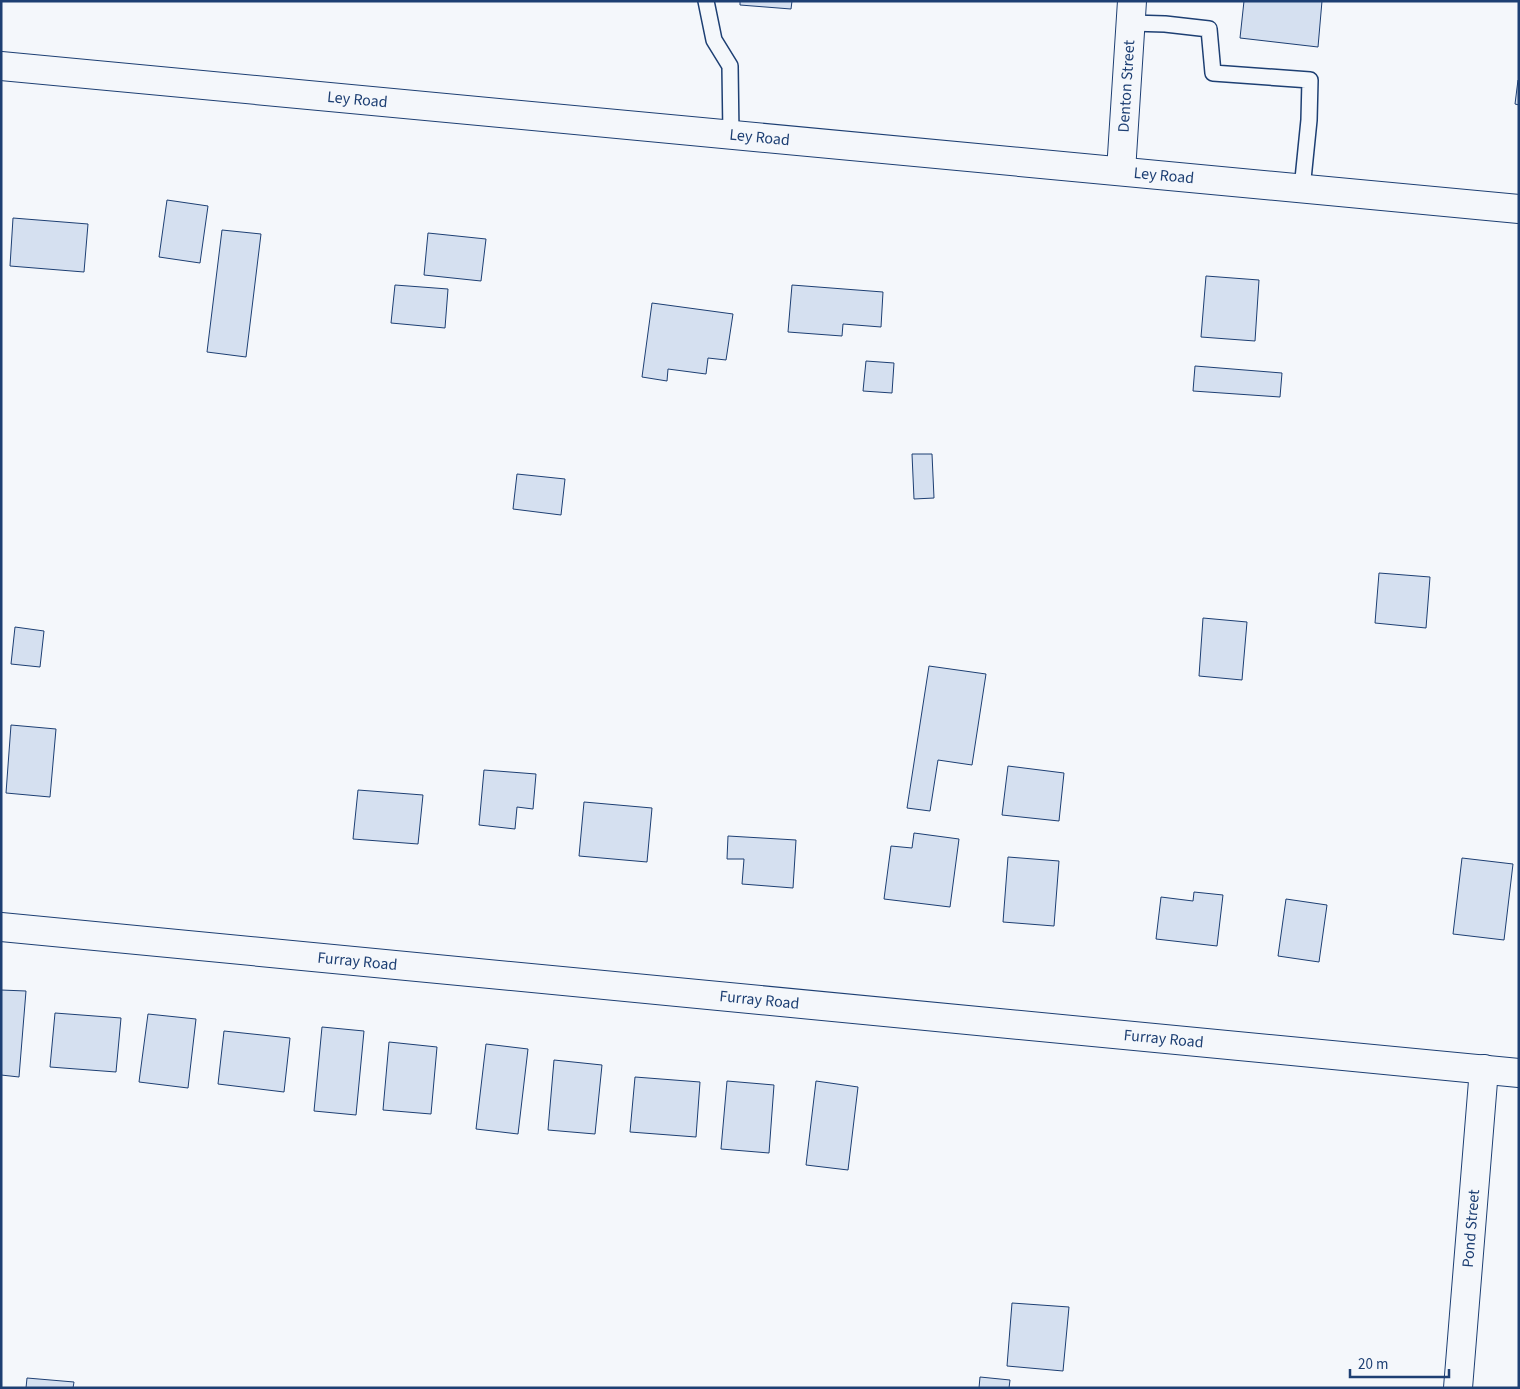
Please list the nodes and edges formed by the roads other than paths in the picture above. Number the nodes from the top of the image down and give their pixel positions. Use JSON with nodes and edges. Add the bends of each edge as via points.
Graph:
{"nodes":[{"id":1,"x":706,"y":1,"type":"edge"},
{"id":2,"x":1132,"y":12,"type":"edge"},
{"id":3,"x":1,"y":66,"type":"edge"},
{"id":4,"x":730,"y":134,"type":"junction"},
{"id":5,"x":1121,"y":171,"type":"junction"},
{"id":6,"x":1302,"y":188,"type":"junction"},
{"id":7,"x":1519,"y":209,"type":"edge"},
{"id":8,"x":1,"y":927,"type":"edge"},
{"id":9,"x":1484,"y":1069,"type":"junction"},
{"id":10,"x":1519,"y":1072,"type":"edge"},
{"id":11,"x":1458,"y":1388,"type":"edge"}],
"edges":[{"from":1,"to":4,"type":"lane","via":[[714,40],[730,66]]},
{"from":2,"to":5,"type":"street","name":"Denton Street"},
{"from":2,"to":6,"type":"lane","via":[[1165,24],[1209,28],[1213,73],[1310,80]]},
{"from":3,"to":4,"type":"street","name":"Ley Road"},
{"from":4,"to":5,"type":"street","name":"Ley Road"},
{"from":5,"to":6,"type":"street","name":"Ley Road"},
{"from":6,"to":7,"type":"street","name":"Ley Road"},
{"from":8,"to":9,"type":"street","name":"Furray Road"},
{"from":9,"to":10,"type":"street","name":"Furray Road"},
{"from":9,"to":11,"type":"street","name":"Pond Street"}]}
